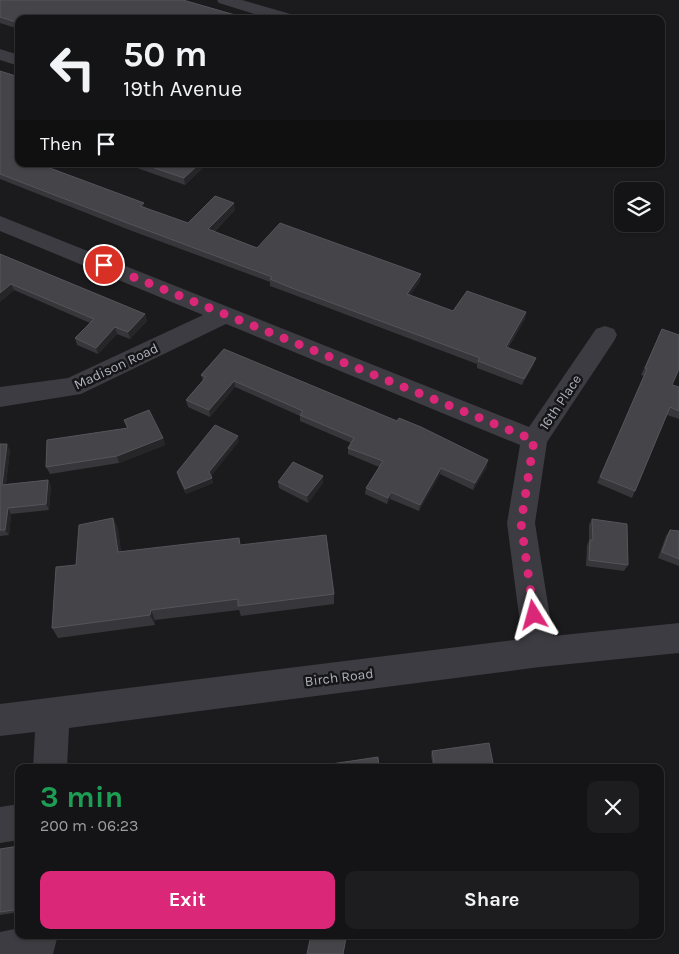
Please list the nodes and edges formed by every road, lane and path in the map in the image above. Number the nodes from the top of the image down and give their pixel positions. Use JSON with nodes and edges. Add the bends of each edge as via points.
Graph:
{"nodes":[{"id":1,"x":225,"y":0,"type":"edge"},
{"id":2,"x":275,"y":15,"type":"edge"},
{"id":3,"x":0,"y":54,"type":"edge"},
{"id":4,"x":15,"y":59,"type":"edge"},
{"id":5,"x":0,"y":223,"type":"edge"},
{"id":6,"x":226,"y":314,"type":"junction"},
{"id":7,"x":605,"y":335,"type":"dead end"},
{"id":8,"x":0,"y":397,"type":"edge"},
{"id":9,"x":534,"y":440,"type":"junction"},
{"id":10,"x":679,"y":638,"type":"edge"},
{"id":11,"x":540,"y":652,"type":"junction"},
{"id":12,"x":53,"y":713,"type":"junction"},
{"id":13,"x":0,"y":720,"type":"edge"},
{"id":14,"x":50,"y":764,"type":"edge"},
{"id":15,"x":15,"y":823,"type":"edge"},
{"id":16,"x":0,"y":825,"type":"edge"},
{"id":17,"x":39,"y":939,"type":"edge"},
{"id":18,"x":0,"y":951,"type":"edge"}],
"edges":[{"from":1,"to":2,"type":"street"},
{"from":3,"to":4,"type":"street"},
{"from":5,"to":6,"type":"street"},
{"from":6,"to":8,"type":"street","name":"Madison Road","via":[[72,387]]},
{"from":6,"to":9,"type":"street"},
{"from":7,"to":9,"type":"street","name":"16th Place"},
{"from":9,"to":11,"type":"street","name":"16th Place","via":[[521,523]]},
{"from":10,"to":11,"type":"street","name":"Birch Road"},
{"from":11,"to":12,"type":"street","name":"Birch Road"},
{"from":12,"to":13,"type":"street","name":"Birch Road"},
{"from":12,"to":14,"type":"street"},
{"from":15,"to":16,"type":"street"},
{"from":17,"to":18,"type":"street","via":[[38,944]]}]}
